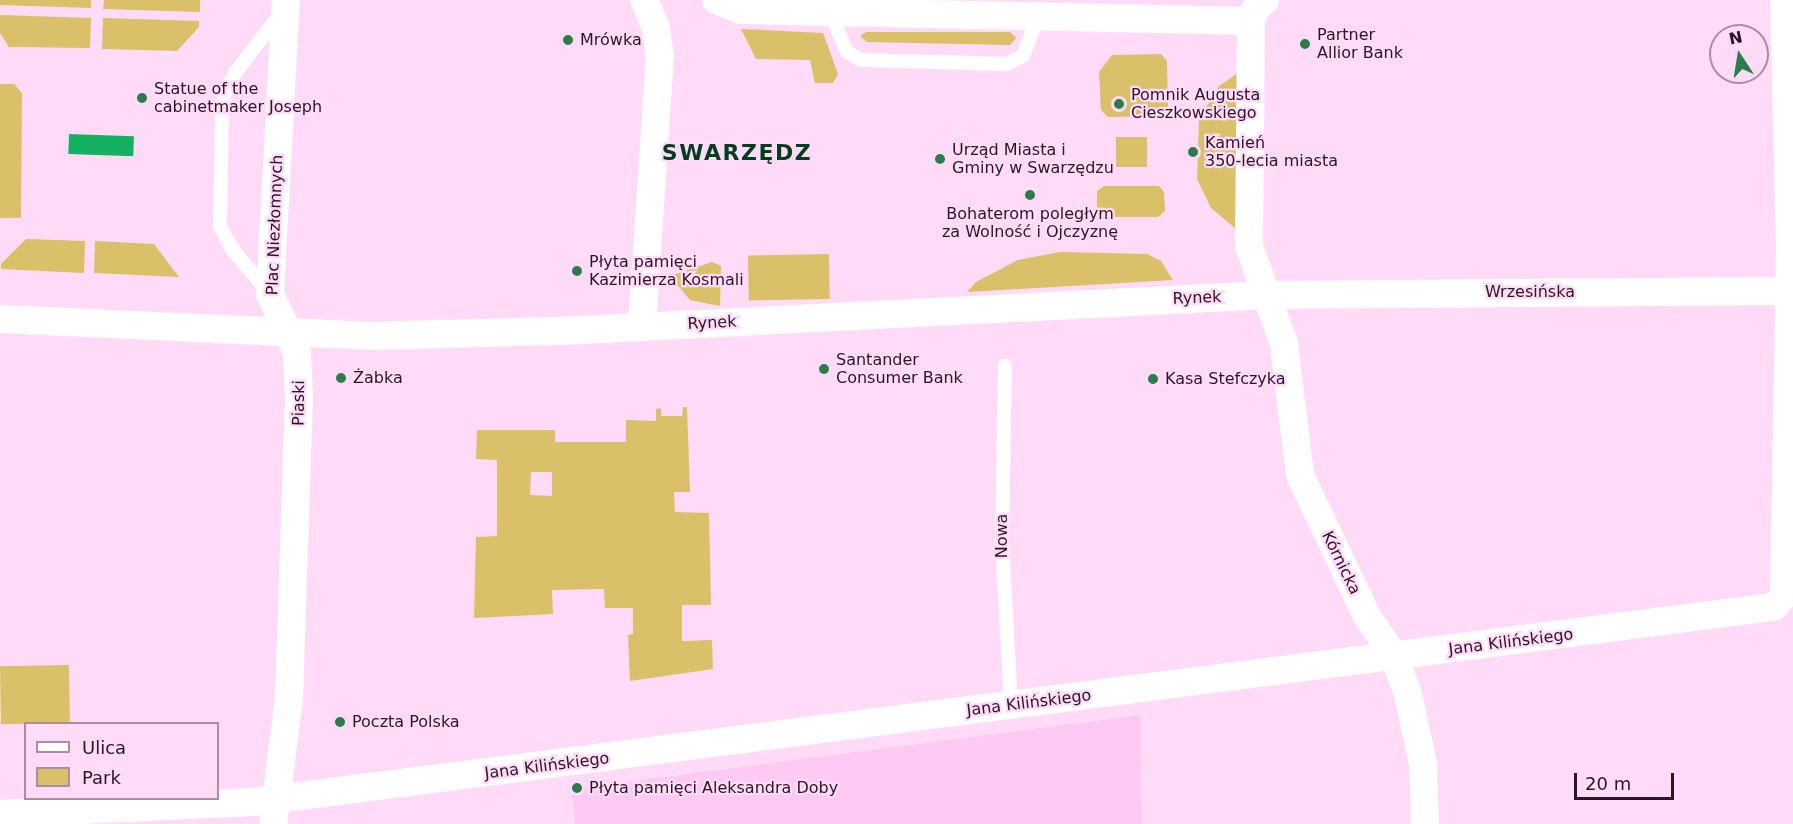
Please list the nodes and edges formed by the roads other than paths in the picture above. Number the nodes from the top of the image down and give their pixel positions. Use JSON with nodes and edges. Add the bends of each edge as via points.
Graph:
{"nodes":[{"id":1,"x":644,"y":0,"type":"edge"},
{"id":2,"x":716,"y":0,"type":"edge"},
{"id":3,"x":1784,"y":0,"type":"edge"},
{"id":4,"x":286,"y":3,"type":"edge"},
{"id":5,"x":1258,"y":10,"type":"edge"},
{"id":6,"x":830,"y":12,"type":"junction"},
{"id":7,"x":1038,"y":16,"type":"junction"},
{"id":8,"x":1790,"y":291,"type":"edge"},
{"id":9,"x":270,"y":294,"type":"junction"},
{"id":10,"x":1268,"y":295,"type":"junction"},
{"id":11,"x":0,"y":319,"type":"edge"},
{"id":12,"x":642,"y":327,"type":"junction"},
{"id":13,"x":290,"y":334,"type":"junction"},
{"id":14,"x":1005,"y":366,"type":"dead end"},
{"id":15,"x":1394,"y":657,"type":"junction"},
{"id":16,"x":1011,"y":705,"type":"junction"},
{"id":17,"x":275,"y":812,"type":"edge"},
{"id":18,"x":0,"y":814,"type":"edge"},
{"id":19,"x":134,"y":816,"type":"edge"},
{"id":20,"x":1425,"y":824,"type":"edge"}],
"edges":[{"from":1,"to":12,"type":"street","via":[[656,28],[660,57]]},
{"from":2,"to":6,"type":"street","via":[[741,10]]},
{"from":3,"to":8,"type":"street"},
{"from":4,"to":9,"type":"street","name":"Plac Niezłomnych"},
{"from":4,"to":9,"type":"lane","via":[[235,73],[225,93],[222,112],[220,227],[232,250]]},
{"from":5,"to":7,"type":"street"},
{"from":5,"to":10,"type":"street","via":[[1249,246]]},
{"from":6,"to":7,"type":"street"},
{"from":6,"to":7,"type":"lane","via":[[847,52],[861,60],[1006,64],[1023,56]]},
{"from":8,"to":10,"type":"street","name":"Wrzesińska"},
{"from":8,"to":15,"type":"street","name":"Jana Kilińskiego","via":[[1784,595],[1779,604],[1757,611]]},
{"from":9,"to":13,"type":"street","name":"Plac Niezłomnych"},
{"from":10,"to":12,"type":"street","name":"Rynek"},
{"from":10,"to":15,"type":"street","name":"Kórnicka","via":[[1284,344],[1300,476],[1367,616]]},
{"from":11,"to":13,"type":"street","via":[[246,328]]},
{"from":12,"to":13,"type":"street","via":[[372,336]]},
{"from":13,"to":17,"type":"street","name":"Piaski","via":[[299,361],[299,395],[289,699]]},
{"from":14,"to":16,"type":"lane","name":"Nowa","via":[[1002,540]]},
{"from":15,"to":16,"type":"street","name":"Jana Kilińskiego"},
{"from":15,"to":20,"type":"street","name":"Kórnicka","via":[[1418,730]]},
{"from":16,"to":17,"type":"street","name":"Jana Kilińskiego"},
{"from":17,"to":19,"type":"street","name":"Jana Kilińskiego"},
{"from":18,"to":19,"type":"street","name":"Jana Kilińskiego"}]}
